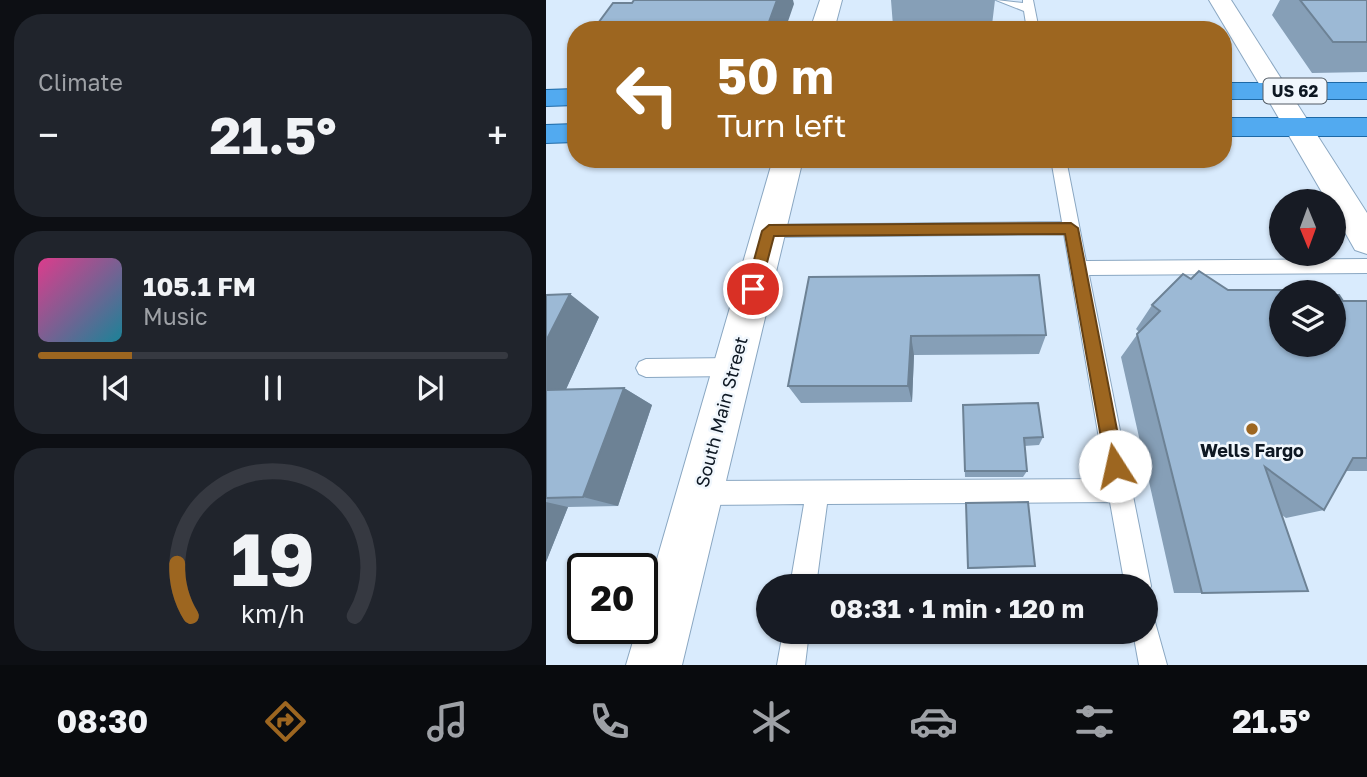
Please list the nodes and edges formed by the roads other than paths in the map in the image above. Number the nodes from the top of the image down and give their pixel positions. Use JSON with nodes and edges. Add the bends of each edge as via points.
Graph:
{"nodes":[{"id":1,"x":831,"y":0,"type":"edge"},
{"id":2,"x":1001,"y":0,"type":"edge"},
{"id":3,"x":1220,"y":0,"type":"edge"},
{"id":4,"x":1029,"y":4,"type":"edge"},
{"id":5,"x":825,"y":21,"type":"edge"},
{"id":6,"x":1232,"y":91,"type":"edge"},
{"id":7,"x":1276,"y":91,"type":"junction"},
{"id":8,"x":1367,"y":91,"type":"edge"},
{"id":9,"x":567,"y":97,"type":"edge"},
{"id":10,"x":546,"y":98,"type":"edge"},
{"id":11,"x":1298,"y":127,"type":"junction"},
{"id":12,"x":1367,"y":127,"type":"edge"},
{"id":13,"x":1232,"y":128,"type":"edge"},
{"id":14,"x":567,"y":133,"type":"edge"},
{"id":15,"x":546,"y":134,"type":"edge"},
{"id":16,"x":786,"y":168,"type":"edge"},
{"id":17,"x":1060,"y":168,"type":"edge"},
{"id":18,"x":1071,"y":228,"type":"junction"},
{"id":19,"x":769,"y":231,"type":"junction"},
{"id":20,"x":1367,"y":241,"type":"edge"},
{"id":21,"x":1367,"y":266,"type":"edge"},
{"id":22,"x":1078,"y":268,"type":"junction"},
{"id":23,"x":734,"y":367,"type":"junction"},
{"id":24,"x":646,"y":368,"type":"dead end"},
{"id":25,"x":1120,"y":490,"type":"junction"},
{"id":26,"x":700,"y":493,"type":"junction"},
{"id":27,"x":817,"y":493,"type":"junction"},
{"id":28,"x":805,"y":574,"type":"edge"},
{"id":29,"x":1136,"y":574,"type":"edge"},
{"id":30,"x":794,"y":644,"type":"edge"},
{"id":31,"x":1149,"y":644,"type":"edge"},
{"id":32,"x":654,"y":665,"type":"edge"},
{"id":33,"x":791,"y":665,"type":"edge"},
{"id":34,"x":1153,"y":665,"type":"edge"}],
"edges":[{"from":1,"to":5,"type":"street"},
{"from":2,"to":4,"type":"lane"},
{"from":3,"to":7,"type":"street"},
{"from":6,"to":7,"type":"highway","number":"US 62"},
{"from":7,"to":8,"type":"highway","number":"US 62"},
{"from":7,"to":11,"type":"street"},
{"from":9,"to":10,"type":"highway"},
{"from":11,"to":12,"type":"highway","number":"US 62"},
{"from":11,"to":13,"type":"highway","number":"US 62"},
{"from":11,"to":20,"type":"street"},
{"from":14,"to":15,"type":"highway"},
{"from":16,"to":19,"type":"street","name":"South Main Street"},
{"from":17,"to":18,"type":"lane"},
{"from":18,"to":19,"type":"lane"},
{"from":18,"to":22,"type":"lane"},
{"from":19,"to":23,"type":"street","name":"South Main Street"},
{"from":21,"to":22,"type":"lane"},
{"from":22,"to":25,"type":"lane"},
{"from":23,"to":24,"type":"lane"},
{"from":23,"to":26,"type":"street","name":"South Main Street"},
{"from":25,"to":27,"type":"lane"},
{"from":25,"to":29,"type":"lane"},
{"from":26,"to":27,"type":"lane"},
{"from":26,"to":32,"type":"street","name":"South Main Street"},
{"from":27,"to":28,"type":"lane"},
{"from":30,"to":33,"type":"lane"},
{"from":31,"to":34,"type":"lane"}]}
